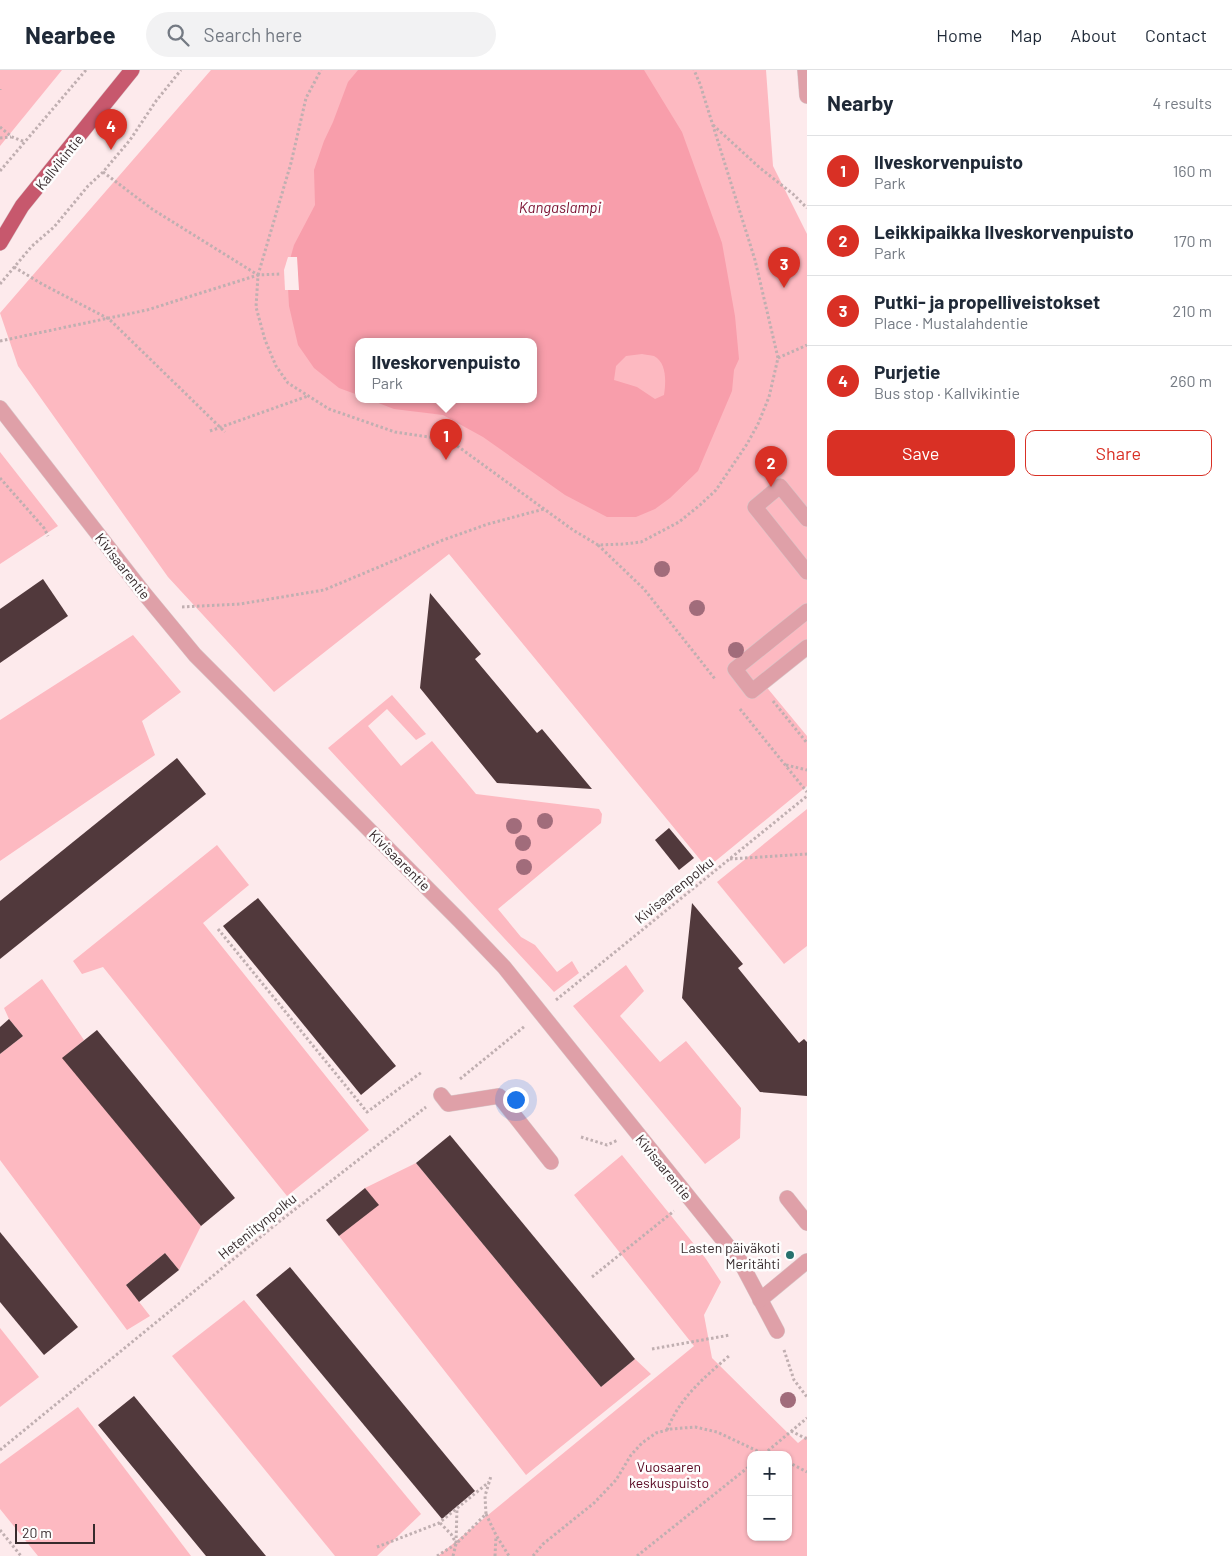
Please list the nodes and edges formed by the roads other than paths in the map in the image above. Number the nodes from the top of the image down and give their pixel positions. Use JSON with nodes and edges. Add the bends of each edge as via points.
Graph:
{"nodes":[{"id":1,"x":132,"y":70,"type":"edge"},
{"id":2,"x":805,"y":70,"type":"edge"},
{"id":3,"x":807,"y":96,"type":"edge"},
{"id":4,"x":22,"y":206,"type":"junction"},
{"id":5,"x":0,"y":223,"type":"edge"},
{"id":6,"x":0,"y":243,"type":"edge"},
{"id":7,"x":0,"y":408,"type":"edge"},
{"id":8,"x":807,"y":519,"type":"edge"},
{"id":9,"x":807,"y":572,"type":"edge"},
{"id":10,"x":807,"y":611,"type":"edge"},
{"id":11,"x":807,"y":647,"type":"edge"},
{"id":12,"x":441,"y":1095,"type":"road end"},
{"id":13,"x":551,"y":1162,"type":"dead end"},
{"id":14,"x":787,"y":1198,"type":"dead end"},
{"id":15,"x":807,"y":1223,"type":"edge"},
{"id":16,"x":807,"y":1261,"type":"edge"},
{"id":17,"x":760,"y":1300,"type":"junction"},
{"id":18,"x":777,"y":1331,"type":"road end"}],
"edges":[{"from":1,"to":4,"type":"main road","name":"Kallvikintie"},
{"from":2,"to":3,"type":"street"},
{"from":4,"to":5,"type":"main road","name":"Kallvikintie"},
{"from":4,"to":6,"type":"main road","name":"Kallvikintie"},
{"from":7,"to":17,"type":"street","name":"Kivisaarentie","via":[[195,655],[504,967],[740,1261]]},
{"from":8,"to":9,"type":"street","via":[[780,486],[755,507]]},
{"from":10,"to":11,"type":"street","via":[[735,670],[752,691]]},
{"from":12,"to":13,"type":"street","via":[[448,1104],[499,1096]]},
{"from":14,"to":15,"type":"street"},
{"from":16,"to":17,"type":"street"},
{"from":17,"to":18,"type":"street","name":"Kivisaarentie"}]}
